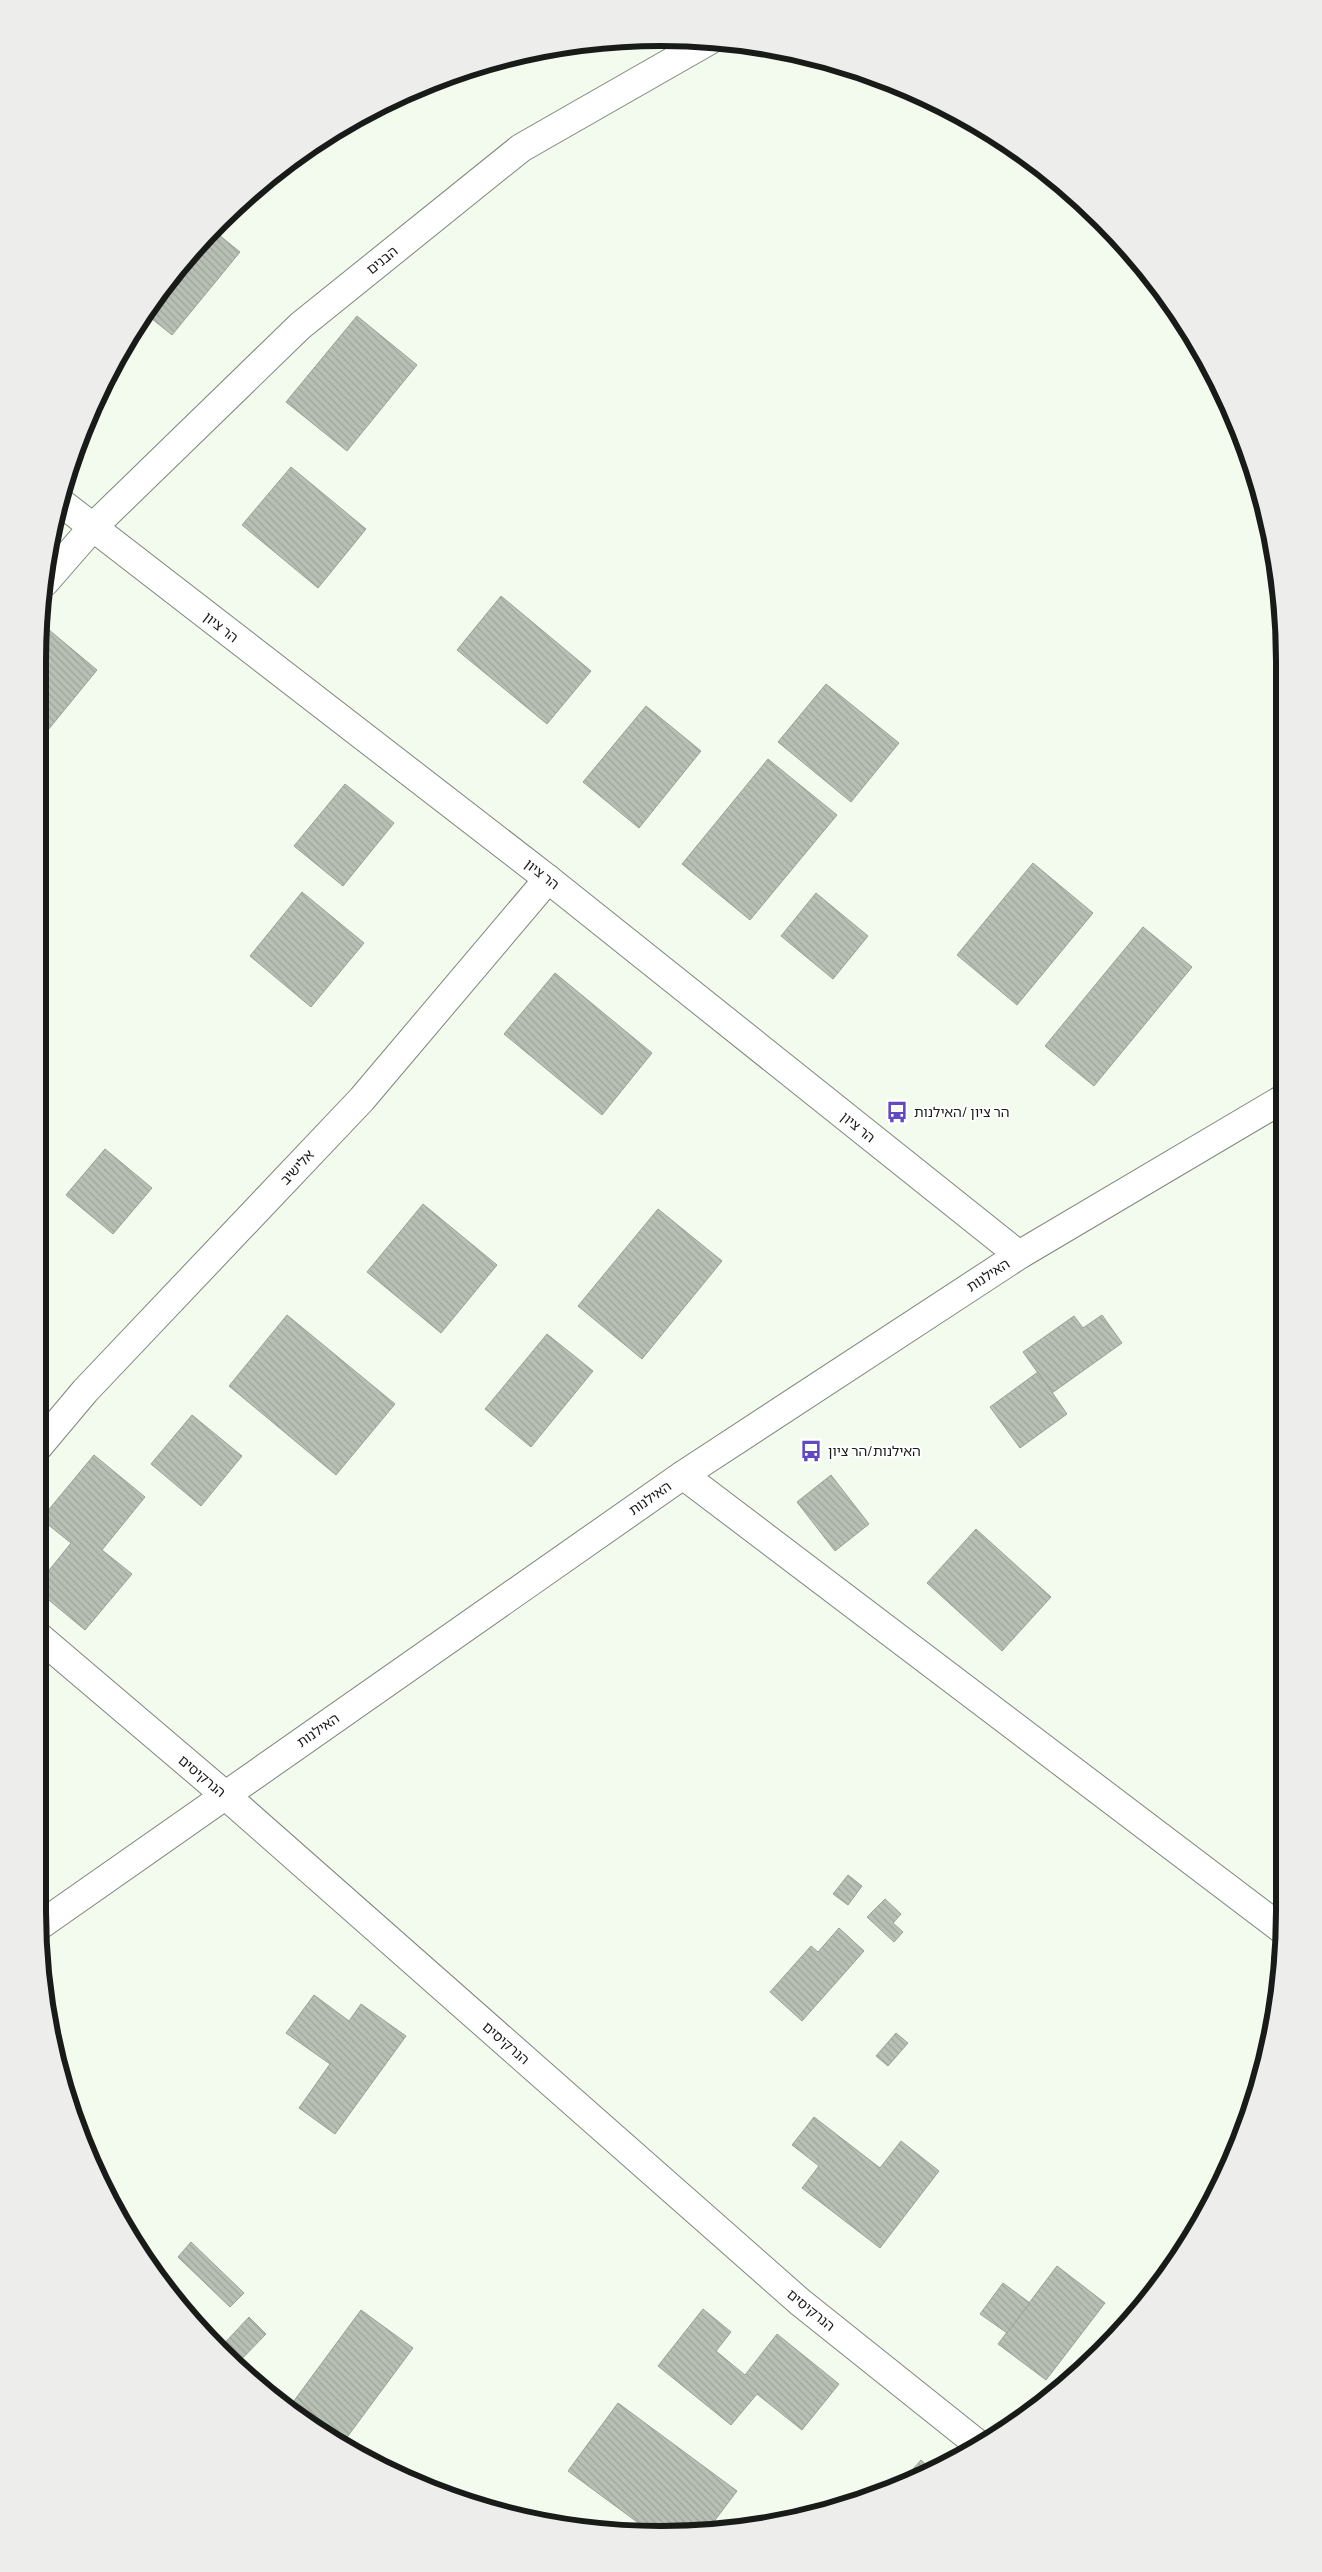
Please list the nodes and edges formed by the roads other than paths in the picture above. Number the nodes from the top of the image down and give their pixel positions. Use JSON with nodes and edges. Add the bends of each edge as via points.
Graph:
{"nodes":[{"id":1,"x":696,"y":48,"type":"edge"},
{"id":2,"x":66,"y":507,"type":"edge"},
{"id":3,"x":92,"y":528,"type":"junction"},
{"id":4,"x":53,"y":572,"type":"edge"},
{"id":5,"x":548,"y":879,"type":"junction"},
{"id":6,"x":1276,"y":1103,"type":"edge"},
{"id":7,"x":1019,"y":1255,"type":"junction"},
{"id":8,"x":46,"y":1437,"type":"edge"},
{"id":9,"x":683,"y":1475,"type":"junction"},
{"id":10,"x":46,"y":1643,"type":"edge"},
{"id":11,"x":225,"y":1795,"type":"junction"},
{"id":12,"x":46,"y":1921,"type":"edge"},
{"id":13,"x":1275,"y":1924,"type":"edge"},
{"id":14,"x":974,"y":2440,"type":"edge"}],
"edges":[{"from":1,"to":3,"type":"street","name":"הבנים","via":[[521,148],[300,326]]},
{"from":2,"to":3,"type":"street","name":"הר ציון"},
{"from":3,"to":4,"type":"street","name":"הבנים"},
{"from":3,"to":5,"type":"street","name":"הר ציון"},
{"from":5,"to":7,"type":"street","name":"הר ציון"},
{"from":5,"to":8,"type":"street","name":"אלישיב","via":[[362,1099],[85,1391]]},
{"from":6,"to":7,"type":"street","name":"האילנות"},
{"from":7,"to":9,"type":"street","name":"האילנות"},
{"from":9,"to":11,"type":"street","name":"האילנות"},
{"from":9,"to":13,"type":"street"},
{"from":10,"to":11,"type":"street","name":"הנרקיסים"},
{"from":11,"to":12,"type":"street","name":"האילנות"},
{"from":11,"to":14,"type":"street","name":"הנרקיסים","via":[[800,2302]]}]}
